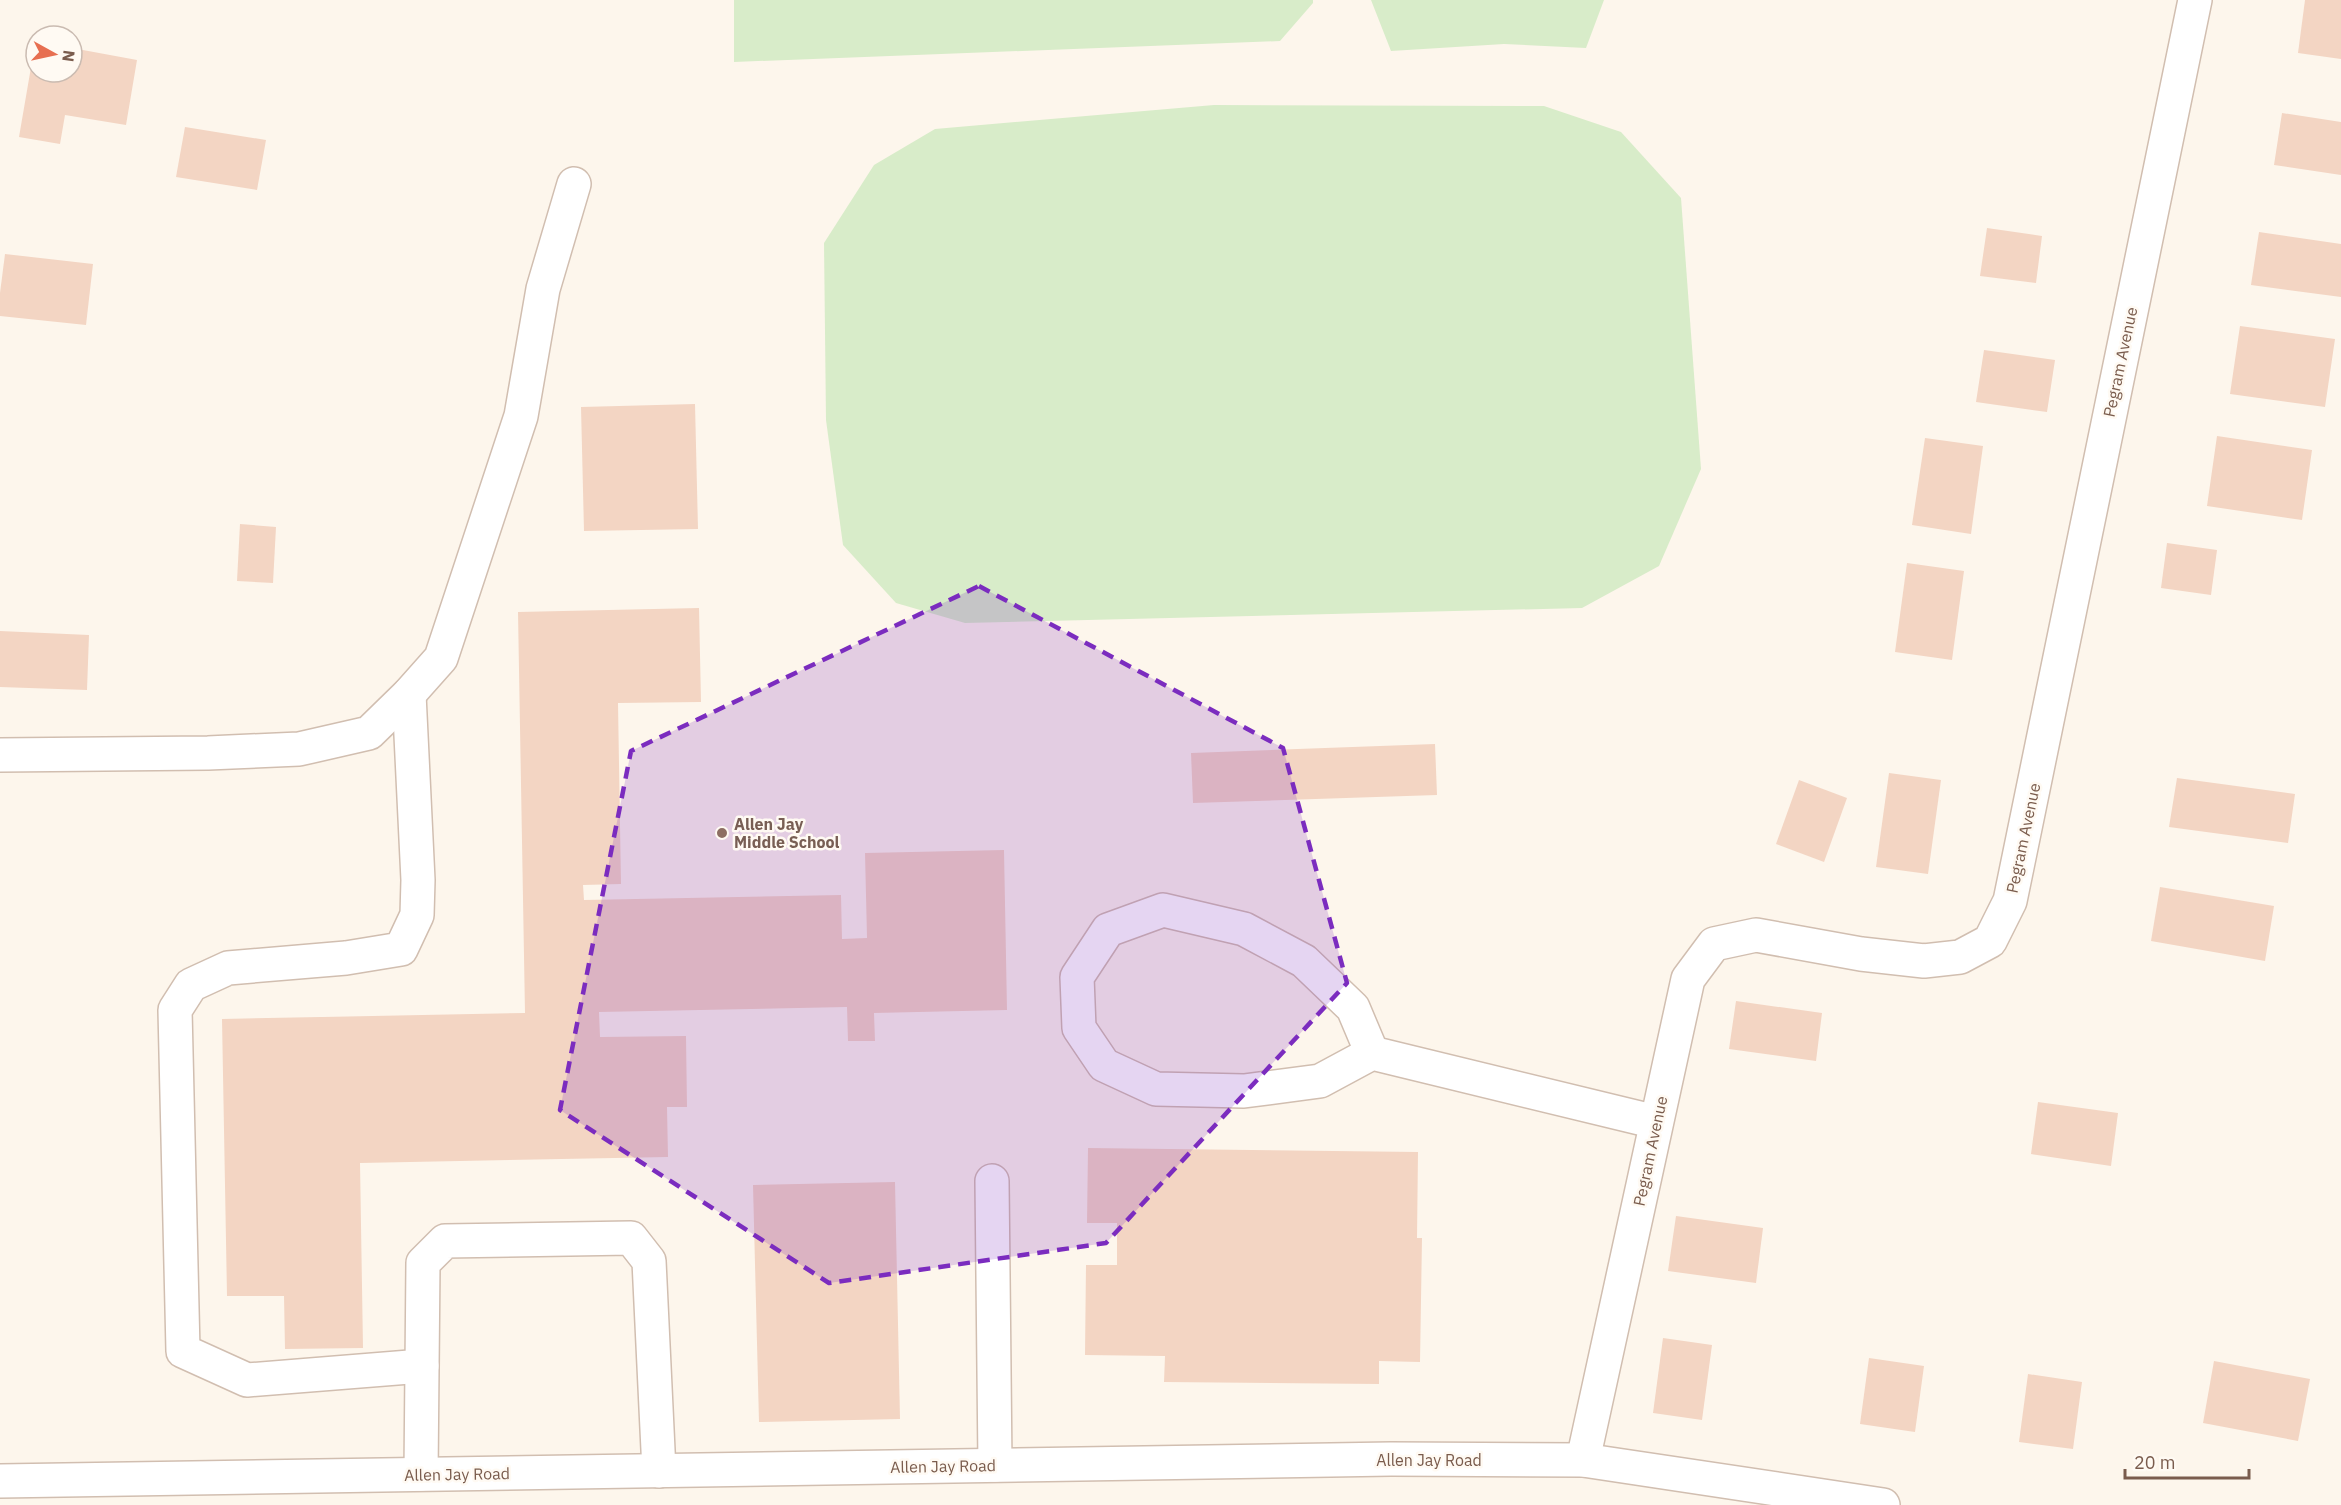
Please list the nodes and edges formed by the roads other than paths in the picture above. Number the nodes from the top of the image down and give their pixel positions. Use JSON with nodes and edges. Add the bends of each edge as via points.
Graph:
{"nodes":[{"id":1,"x":2195,"y":0,"type":"edge"},
{"id":2,"x":574,"y":184,"type":"dead end"},
{"id":3,"x":409,"y":694,"type":"junction"},
{"id":4,"x":0,"y":755,"type":"edge"},
{"id":5,"x":1372,"y":1053,"type":"junction"},
{"id":6,"x":1656,"y":1122,"type":"junction"},
{"id":7,"x":992,"y":1181,"type":"dead end"},
{"id":8,"x":422,"y":1366,"type":"junction"},
{"id":9,"x":1583,"y":1460,"type":"junction"},
{"id":10,"x":995,"y":1465,"type":"junction"},
{"id":11,"x":659,"y":1471,"type":"junction"},
{"id":12,"x":421,"y":1474,"type":"junction"},
{"id":13,"x":0,"y":1481,"type":"edge"},
{"id":14,"x":1883,"y":1505,"type":"edge"}],
"edges":[{"from":1,"to":6,"type":"street","name":"Pegram Avenue","via":[[2005,911],[1990,941],[1960,957],[1924,961],[1756,935],[1714,944],[1688,979]]},
{"from":2,"to":3,"type":"street","via":[[543,289],[521,416],[441,658]]},
{"from":3,"to":4,"type":"street","via":[[369,733],[299,749]]},
{"from":3,"to":8,"type":"street","via":[[417,915],[401,949],[228,968],[191,985],[176,1010],[183,1351],[247,1380]]},
{"from":5,"to":5,"type":"street","via":[[1353,1008],[1304,961],[1244,929],[1163,910],[1108,930],[1077,977],[1079,1028],[1104,1065],[1156,1089],[1244,1091],[1320,1081]]},
{"from":5,"to":6,"type":"street"},
{"from":6,"to":9,"type":"street","name":"Pegram Avenue"},
{"from":7,"to":10,"type":"street"},
{"from":8,"to":11,"type":"street","via":[[423,1263],[445,1241],[631,1238],[650,1260]]},
{"from":8,"to":12,"type":"street"},
{"from":9,"to":10,"type":"street","name":"Allen Jay Road"},
{"from":9,"to":14,"type":"street","name":"Allen Jay Road"},
{"from":10,"to":11,"type":"street","name":"Allen Jay Road"},
{"from":11,"to":12,"type":"street","name":"Allen Jay Road"},
{"from":12,"to":13,"type":"street","name":"Allen Jay Road"}]}
